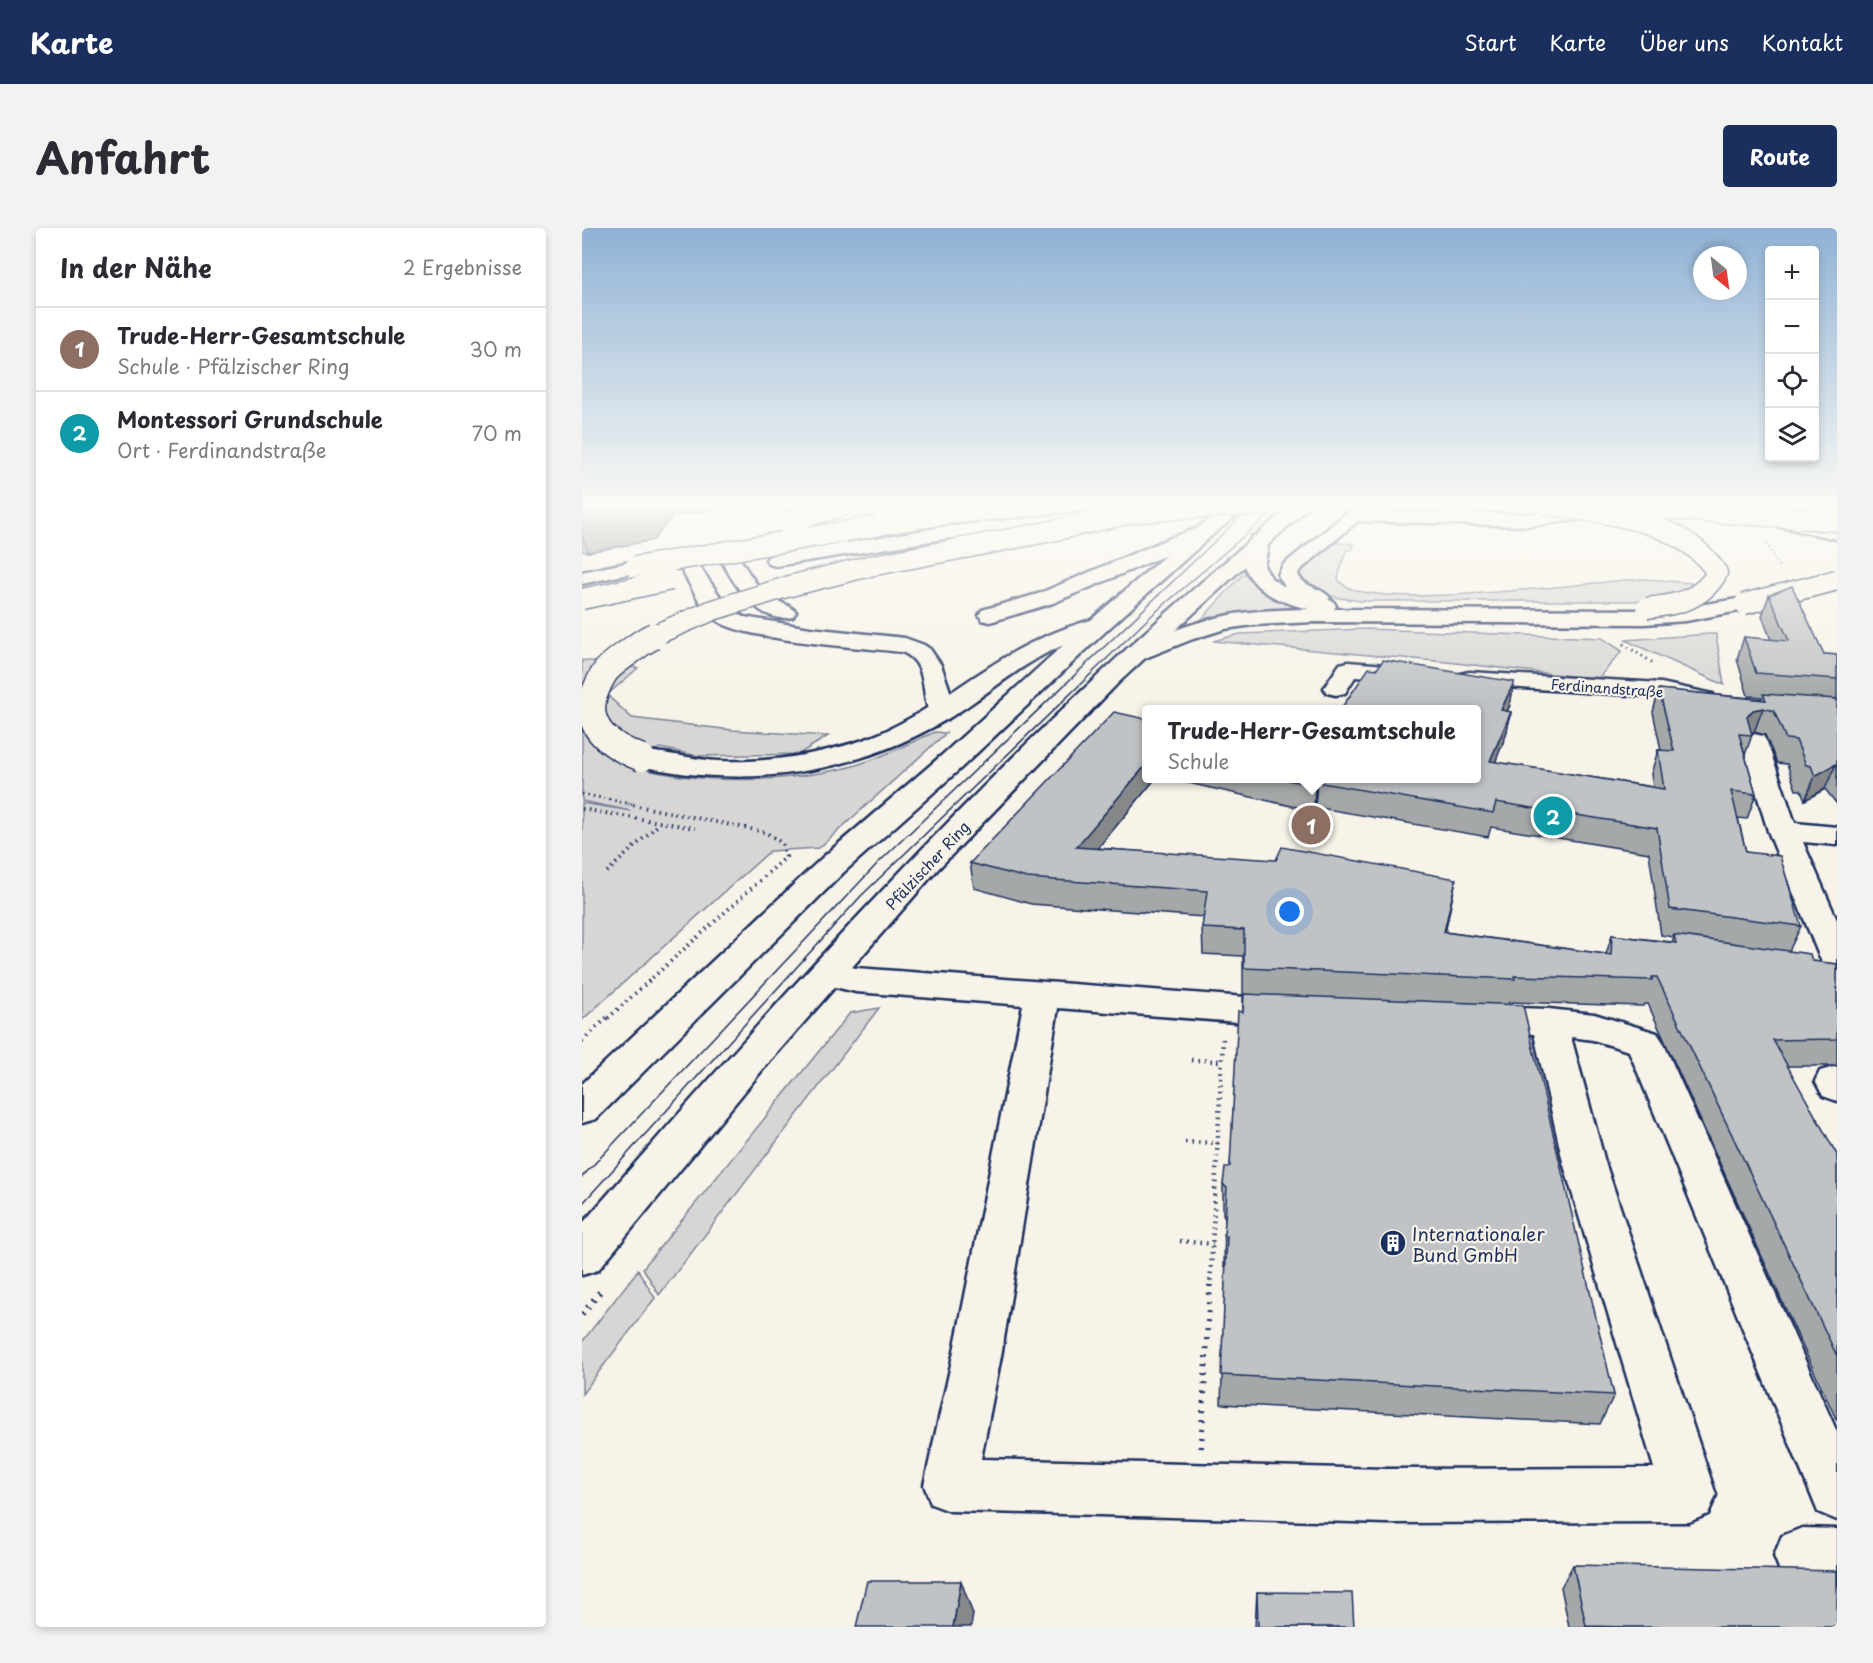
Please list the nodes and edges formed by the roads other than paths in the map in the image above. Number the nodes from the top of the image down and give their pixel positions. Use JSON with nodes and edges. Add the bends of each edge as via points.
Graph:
{"nodes":[{"id":1,"x":624,"y":569,"type":"edge"},
{"id":2,"x":692,"y":569,"type":"edge"},
{"id":3,"x":722,"y":569,"type":"edge"},
{"id":4,"x":736,"y":569,"type":"edge"},
{"id":5,"x":858,"y":569,"type":"edge"},
{"id":6,"x":1114,"y":569,"type":"edge"},
{"id":7,"x":1162,"y":569,"type":"edge"},
{"id":8,"x":1227,"y":569,"type":"edge"},
{"id":9,"x":1255,"y":569,"type":"edge"},
{"id":10,"x":1290,"y":569,"type":"edge"},
{"id":11,"x":1716,"y":569,"type":"edge"},
{"id":12,"x":582,"y":578,"type":"edge"},
{"id":13,"x":1837,"y":580,"type":"edge"},
{"id":14,"x":582,"y":599,"type":"edge"},
{"id":15,"x":1413,"y":609,"type":"junction"},
{"id":16,"x":990,"y":615,"type":"dead end"},
{"id":17,"x":810,"y":616,"type":"dead end"},
{"id":18,"x":1099,"y":625,"type":"junction"},
{"id":19,"x":1135,"y":655,"type":"junction"},
{"id":20,"x":1336,"y":688,"type":"dead end"},
{"id":21,"x":1728,"y":703,"type":"edge"},
{"id":22,"x":941,"y":712,"type":"junction"},
{"id":23,"x":1754,"y":742,"type":"edge"},
{"id":24,"x":1783,"y":831,"type":"junction"},
{"id":25,"x":1837,"y":836,"type":"edge"},
{"id":26,"x":1837,"y":958,"type":"edge"},
{"id":27,"x":1804,"y":967,"type":"edge"},
{"id":28,"x":1837,"y":972,"type":"edge"},
{"id":29,"x":826,"y":974,"type":"junction"},
{"id":30,"x":1043,"y":993,"type":"junction"},
{"id":31,"x":1327,"y":1014,"type":"edge"},
{"id":32,"x":1444,"y":1018,"type":"edge"},
{"id":33,"x":1549,"y":1022,"type":"junction"},
{"id":34,"x":1837,"y":1082,"type":"edge"},
{"id":35,"x":1837,"y":1086,"type":"edge"},
{"id":36,"x":582,"y":1108,"type":"edge"},
{"id":37,"x":582,"y":1256,"type":"edge"},
{"id":38,"x":1837,"y":1493,"type":"edge"}],
"edges":[{"from":1,"to":12,"type":"main road"},
{"from":2,"to":22,"type":"main road","via":[[722,615],[734,621],[905,645],[917,650],[924,655],[942,702]]},
{"from":3,"to":14,"type":"main road","bridge":true},
{"from":4,"to":17,"type":"main road","via":[[765,605]]},
{"from":5,"to":22,"type":"main road","bridge":true,"via":[[733,603],[661,630],[619,656],[592,686],[589,714],[596,730],[611,743],[642,758],[676,766],[706,770],[778,768],[855,752],[888,740]]},
{"from":6,"to":16,"type":"main road","via":[[1046,600]]},
{"from":7,"to":18,"type":"main road"},
{"from":8,"to":19,"type":"main road","name":"Pfälzischer Ring"},
{"from":9,"to":15,"type":"main road","via":[[1266,583],[1310,603],[1346,609]]},
{"from":10,"to":15,"type":"main road","via":[[1290,580],[1301,591],[1325,600]]},
{"from":11,"to":15,"type":"main road","bridge":true,"via":[[1714,582],[1704,591],[1667,606],[1627,610]]},
{"from":13,"to":19,"type":"main road","bridge":true,"via":[[1744,604],[1644,617],[1253,618],[1185,634]]},
{"from":18,"to":22,"type":"main road","via":[[1033,651]]},
{"from":18,"to":36,"type":"main road","via":[[833,865]]},
{"from":19,"to":29,"type":"main road","name":"Pfälzischer Ring","via":[[1013,772]]},
{"from":20,"to":21,"type":"main road","name":"Ferdinandstraße","via":[[1348,669],[1661,690]]},
{"from":23,"to":24,"type":"main road"},
{"from":24,"to":25,"type":"main road"},
{"from":24,"to":26,"type":"main road"},
{"from":27,"to":28,"type":"main road"},
{"from":29,"to":30,"type":"main road","via":[[856,980]]},
{"from":29,"to":37,"type":"main road","name":"Pfälzischer Ring"},
{"from":30,"to":31,"type":"main road"},
{"from":30,"to":33,"type":"main road","via":[[950,1485],[1387,1496],[1689,1495],[1584,1162]]},
{"from":32,"to":33,"type":"main road"},
{"from":33,"to":38,"type":"main road","via":[[1594,1027],[1644,1042]]},
{"from":34,"to":35,"type":"main road"}]}
